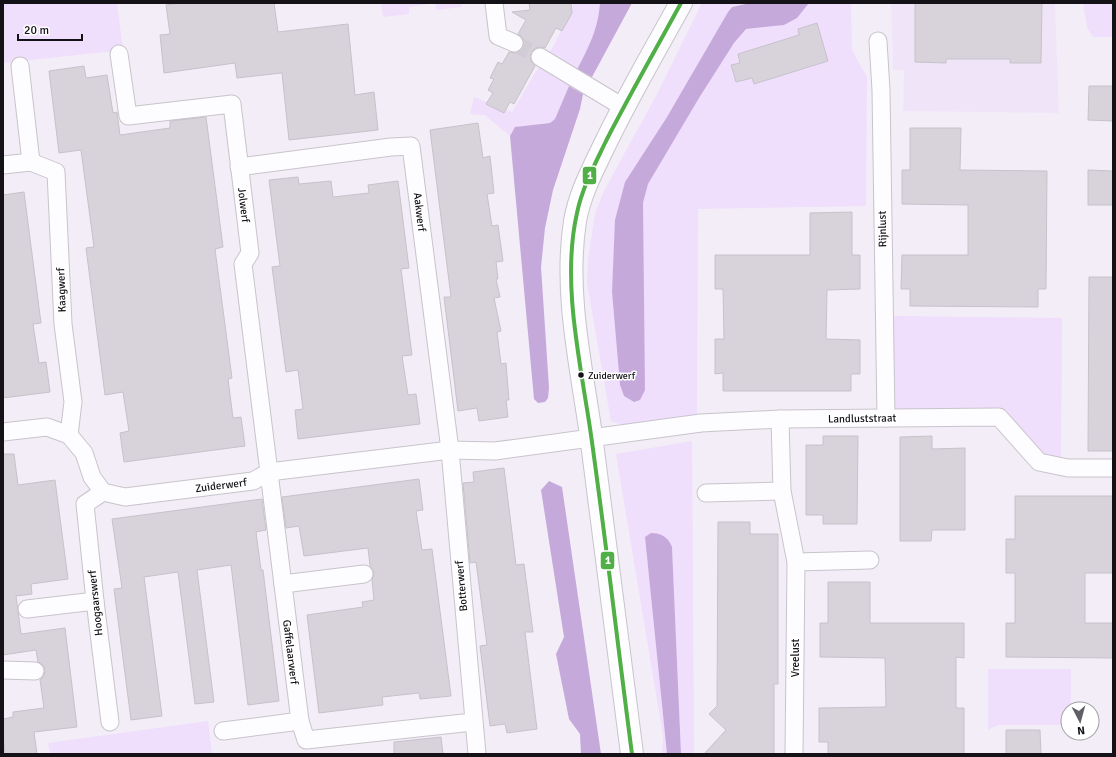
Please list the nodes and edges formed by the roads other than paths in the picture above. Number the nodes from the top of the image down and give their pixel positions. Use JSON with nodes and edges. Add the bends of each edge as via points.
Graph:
{"nodes":[{"id":1,"x":494,"y":3,"type":"edge"},
{"id":2,"x":681,"y":3,"type":"edge"},
{"id":3,"x":878,"y":41,"type":"dead end"},
{"id":4,"x":514,"y":43,"type":"tunnel mouth"},
{"id":5,"x":119,"y":54,"type":"dead end"},
{"id":6,"x":540,"y":57,"type":"tunnel mouth"},
{"id":7,"x":20,"y":66,"type":"dead end"},
{"id":8,"x":623,"y":107,"type":"junction"},
{"id":9,"x":31,"y":162,"type":"junction"},
{"id":10,"x":3,"y":165,"type":"edge"},
{"id":11,"x":239,"y":167,"type":"junction"},
{"id":12,"x":886,"y":418,"type":"junction"},
{"id":13,"x":780,"y":419,"type":"junction"},
{"id":14,"x":3,"y":432,"type":"edge"},
{"id":15,"x":69,"y":435,"type":"junction"},
{"id":16,"x":591,"y":437,"type":"junction"},
{"id":17,"x":450,"y":450,"type":"junction"},
{"id":18,"x":1113,"y":468,"type":"edge"},
{"id":19,"x":269,"y":472,"type":"junction"},
{"id":20,"x":782,"y":491,"type":"junction"},
{"id":21,"x":103,"y":492,"type":"junction"},
{"id":22,"x":706,"y":493,"type":"dead end"},
{"id":23,"x":870,"y":560,"type":"dead end"},
{"id":24,"x":796,"y":562,"type":"junction"},
{"id":25,"x":364,"y":574,"type":"dead end"},
{"id":26,"x":283,"y":584,"type":"junction"},
{"id":27,"x":94,"y":601,"type":"junction"},
{"id":28,"x":27,"y":609,"type":"dead end"},
{"id":29,"x":3,"y":670,"type":"edge"},
{"id":30,"x":35,"y":671,"type":"dead end"},
{"id":31,"x":300,"y":721,"type":"junction"},
{"id":32,"x":110,"y":722,"type":"dead end"},
{"id":33,"x":473,"y":722,"type":"junction"},
{"id":34,"x":223,"y":731,"type":"dead end"},
{"id":35,"x":477,"y":754,"type":"edge"},
{"id":36,"x":632,"y":754,"type":"edge"},
{"id":37,"x":794,"y":754,"type":"edge"}],
"edges":[{"from":1,"to":4,"type":"street","via":[[498,36]]},
{"from":2,"to":8,"type":"street"},
{"from":3,"to":12,"type":"street","name":"Rijnlust"},
{"from":5,"to":11,"type":"street","name":"Jolwerf","via":[[128,116],[232,104]]},
{"from":6,"to":8,"type":"street"},
{"from":7,"to":9,"type":"street"},
{"from":8,"to":16,"type":"street","via":[[585,185],[576,220],[572,253],[572,296]]},
{"from":9,"to":10,"type":"street","name":"Kaagwerf"},
{"from":9,"to":15,"type":"street","name":"Kaagwerf","via":[[56,172],[63,324],[73,402]]},
{"from":11,"to":17,"type":"street","name":"Aakwerf","via":[[411,146]]},
{"from":11,"to":19,"type":"street","name":"Jolwerf","via":[[250,253],[243,264]]},
{"from":12,"to":13,"type":"street","name":"Landluststraat"},
{"from":12,"to":18,"type":"street","name":"Landluststraat","via":[[999,417],[1039,462],[1068,468]]},
{"from":13,"to":16,"type":"street","name":"Landluststraat","via":[[701,423]]},
{"from":13,"to":20,"type":"street","name":"Vreelust"},
{"from":14,"to":15,"type":"street","via":[[47,427]]},
{"from":15,"to":21,"type":"street","via":[[84,453],[92,477]]},
{"from":16,"to":17,"type":"street","name":"Zuiderwerf","via":[[495,451]]},
{"from":16,"to":36,"type":"street"},
{"from":17,"to":19,"type":"street","name":"Zuiderwerf"},
{"from":17,"to":33,"type":"street","name":"Botterwerf"},
{"from":19,"to":21,"type":"street","name":"Zuiderwerf","via":[[253,481],[125,497]]},
{"from":19,"to":26,"type":"street","name":"Gaffelaarwerf"},
{"from":20,"to":22,"type":"street"},
{"from":20,"to":24,"type":"street","name":"Vreelust"},
{"from":21,"to":27,"type":"street","name":"Hoogaarswerf","via":[[85,504]]},
{"from":23,"to":24,"type":"street"},
{"from":24,"to":37,"type":"street","name":"Vreelust"},
{"from":25,"to":26,"type":"street"},
{"from":26,"to":31,"type":"street","name":"Gaffelaarwerf"},
{"from":27,"to":28,"type":"street"},
{"from":27,"to":32,"type":"street","name":"Hoogaarswerf"},
{"from":29,"to":30,"type":"street"},
{"from":31,"to":33,"type":"street","name":"Gaffelaarwerf","via":[[306,740]]},
{"from":31,"to":34,"type":"street"},
{"from":33,"to":35,"type":"street","name":"Botterwerf"}]}
